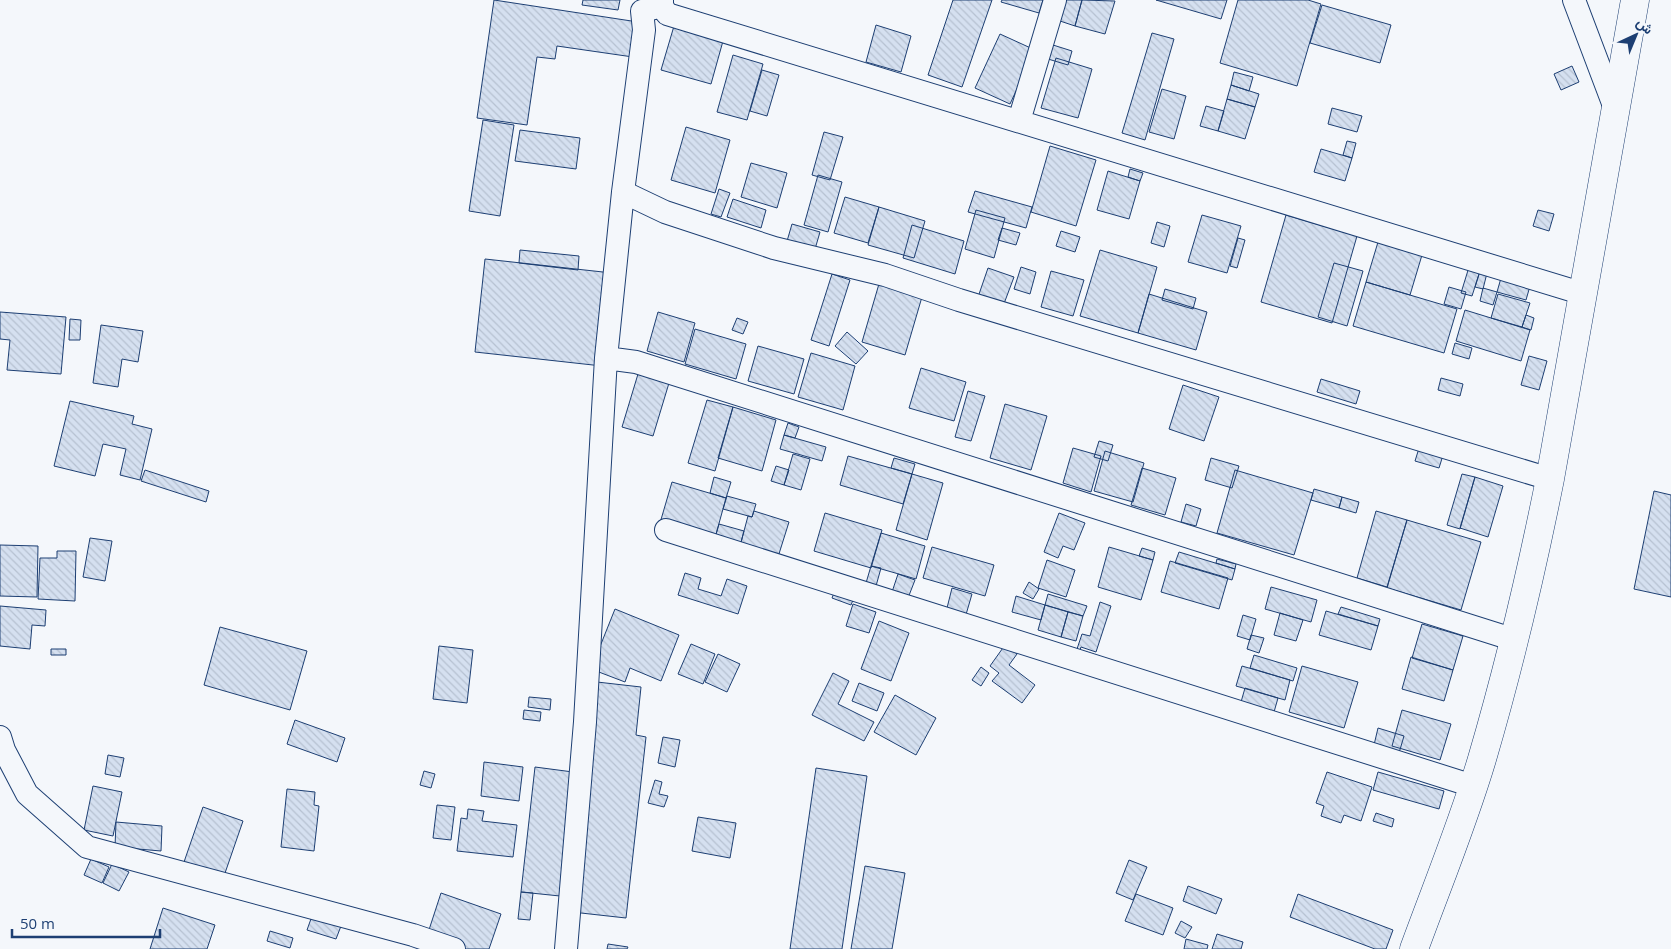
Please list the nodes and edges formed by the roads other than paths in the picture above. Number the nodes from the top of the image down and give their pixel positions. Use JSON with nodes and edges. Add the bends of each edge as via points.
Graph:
{"nodes":[{"id":1,"x":1055,"y":0,"type":"edge"},
{"id":2,"x":1574,"y":0,"type":"edge"},
{"id":3,"x":1635,"y":0,"type":"edge"},
{"id":4,"x":662,"y":3,"type":"edge"},
{"id":5,"x":1616,"y":111,"type":"junction"},
{"id":6,"x":1018,"y":121,"type":"junction"},
{"id":7,"x":623,"y":192,"type":"junction"},
{"id":8,"x":1584,"y":294,"type":"junction"},
{"id":9,"x":606,"y":358,"type":"junction"},
{"id":10,"x":1550,"y":479,"type":"junction"},
{"id":11,"x":666,"y":530,"type":"dead end"},
{"id":12,"x":1515,"y":640,"type":"junction"},
{"id":13,"x":0,"y":737,"type":"edge"},
{"id":14,"x":1473,"y":786,"type":"junction"},
{"id":15,"x":454,"y":949,"type":"edge"},
{"id":16,"x":566,"y":949,"type":"edge"},
{"id":17,"x":1414,"y":949,"type":"edge"}],
"edges":[{"from":1,"to":6,"type":"street"},
{"from":2,"to":5,"type":"street"},
{"from":3,"to":5,"type":"main road"},
{"from":4,"to":6,"type":"street","via":[[667,14]]},
{"from":4,"to":7,"type":"street","via":[[642,11],[644,30]]},
{"from":5,"to":8,"type":"main road"},
{"from":6,"to":8,"type":"street"},
{"from":7,"to":9,"type":"street"},
{"from":7,"to":10,"type":"street","via":[[665,212],[774,248],[885,275]]},
{"from":8,"to":10,"type":"main road"},
{"from":9,"to":12,"type":"street","via":[[636,362]]},
{"from":9,"to":16,"type":"street","via":[[585,722]]},
{"from":10,"to":12,"type":"main road"},
{"from":11,"to":14,"type":"street"},
{"from":12,"to":14,"type":"main road"},
{"from":13,"to":15,"type":"street","via":[[27,794],[87,847],[413,935]]},
{"from":14,"to":17,"type":"main road"}]}
